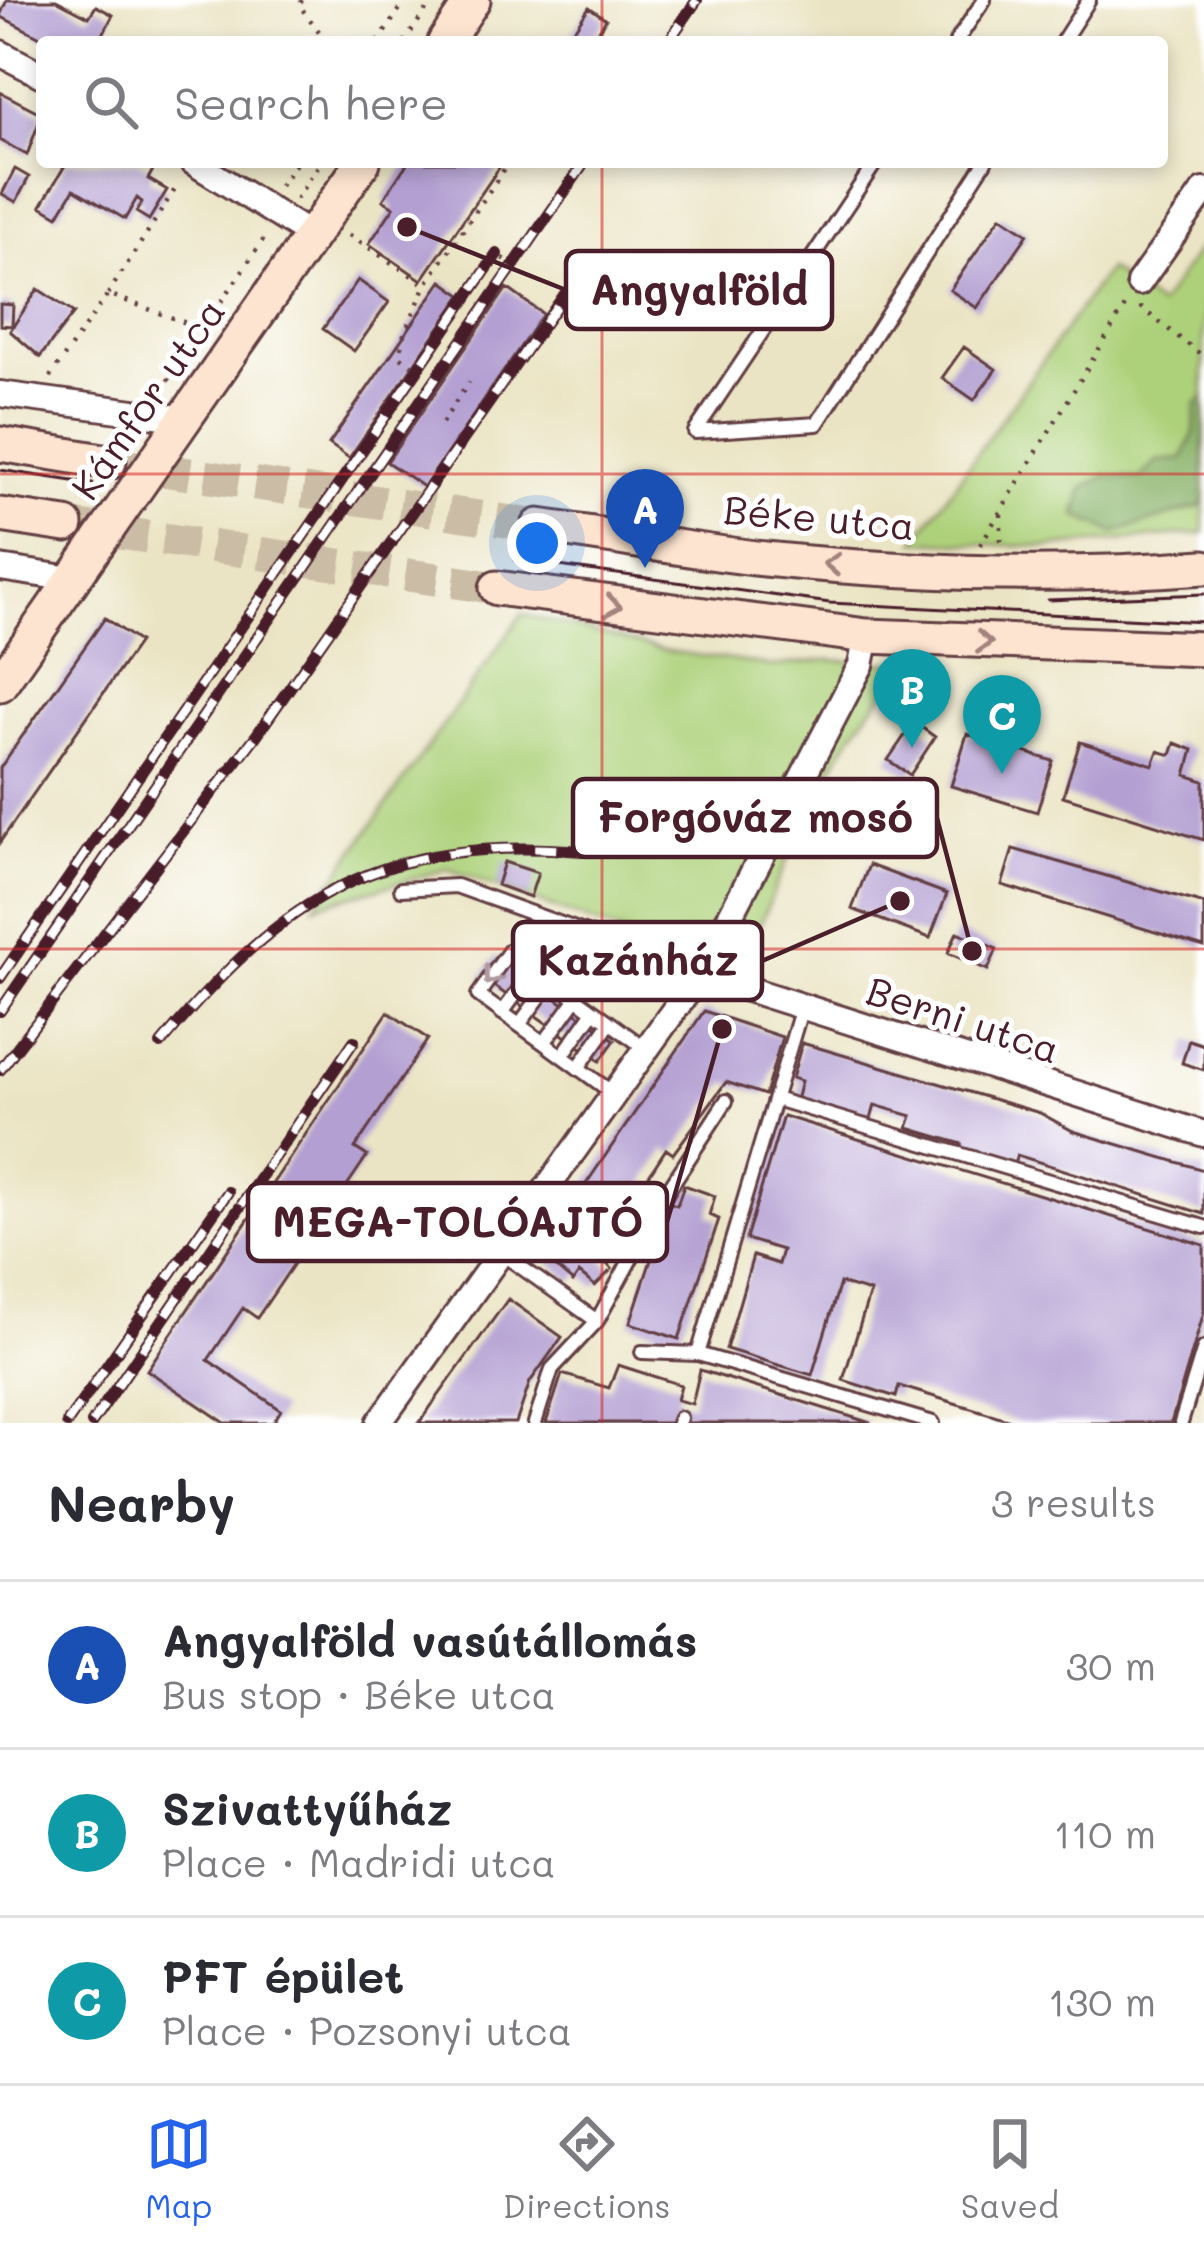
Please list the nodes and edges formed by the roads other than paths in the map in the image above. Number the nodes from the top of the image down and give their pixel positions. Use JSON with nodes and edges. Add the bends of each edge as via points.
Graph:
{"nodes":[{"id":1,"x":473,"y":0,"type":"edge"},
{"id":2,"x":984,"y":0,"type":"edge"},
{"id":3,"x":1089,"y":0,"type":"edge"},
{"id":4,"x":451,"y":36,"type":"edge"},
{"id":5,"x":960,"y":36,"type":"edge"},
{"id":6,"x":1066,"y":36,"type":"edge"},
{"id":7,"x":0,"y":53,"type":"edge"},
{"id":8,"x":36,"y":72,"type":"edge"},
{"id":9,"x":203,"y":168,"type":"edge"},
{"id":10,"x":357,"y":168,"type":"edge"},
{"id":11,"x":872,"y":168,"type":"edge"},
{"id":12,"x":981,"y":168,"type":"edge"},
{"id":13,"x":1204,"y":191,"type":"edge"},
{"id":14,"x":298,"y":226,"type":"junction"},
{"id":15,"x":1139,"y":283,"type":"road end"},
{"id":16,"x":0,"y":394,"type":"edge"},
{"id":17,"x":186,"y":419,"type":"junction"},
{"id":18,"x":0,"y":444,"type":"edge"},
{"id":19,"x":110,"y":461,"type":"tunnel mouth"},
{"id":20,"x":0,"y":515,"type":"edge"},
{"id":21,"x":66,"y":525,"type":"tunnel mouth"},
{"id":22,"x":539,"y":526,"type":"tunnel mouth"},
{"id":23,"x":1204,"y":567,"type":"edge"},
{"id":24,"x":0,"y":568,"type":"edge"},
{"id":25,"x":72,"y":579,"type":"junction"},
{"id":26,"x":497,"y":588,"type":"tunnel mouth"},
{"id":27,"x":867,"y":636,"type":"junction"},
{"id":28,"x":1204,"y":649,"type":"edge"},
{"id":29,"x":0,"y":684,"type":"edge"},
{"id":30,"x":401,"y":889,"type":"dead end"},
{"id":31,"x":535,"y":968,"type":"junction"},
{"id":32,"x":700,"y":974,"type":"junction"},
{"id":33,"x":552,"y":980,"type":"junction"},
{"id":34,"x":577,"y":998,"type":"junction"},
{"id":35,"x":802,"y":1007,"type":"junction"},
{"id":36,"x":594,"y":1011,"type":"junction"},
{"id":37,"x":502,"y":1013,"type":"junction"},
{"id":38,"x":610,"y":1023,"type":"junction"},
{"id":39,"x":519,"y":1025,"type":"junction"},
{"id":40,"x":544,"y":1043,"type":"junction"},
{"id":41,"x":646,"y":1049,"type":"junction"},
{"id":42,"x":562,"y":1056,"type":"junction"},
{"id":43,"x":578,"y":1068,"type":"junction"},
{"id":44,"x":614,"y":1094,"type":"junction"},
{"id":45,"x":775,"y":1099,"type":"junction"},
{"id":46,"x":726,"y":1101,"type":"dead end"},
{"id":47,"x":1204,"y":1134,"type":"edge"},
{"id":48,"x":1204,"y":1228,"type":"edge"},
{"id":49,"x":501,"y":1252,"type":"junction"},
{"id":50,"x":597,"y":1321,"type":"junction"},
{"id":51,"x":1204,"y":1348,"type":"edge"},
{"id":52,"x":642,"y":1352,"type":"dead end"},
{"id":53,"x":698,"y":1354,"type":"junction"},
{"id":54,"x":380,"y":1423,"type":"edge"},
{"id":55,"x":535,"y":1423,"type":"edge"},
{"id":56,"x":933,"y":1423,"type":"edge"},
{"id":57,"x":1181,"y":1423,"type":"edge"}],
"edges":[{"from":1,"to":4,"type":"main road"},
{"from":2,"to":5,"type":"lane"},
{"from":3,"to":6,"type":"lane"},
{"from":7,"to":8,"type":"street"},
{"from":9,"to":14,"type":"street"},
{"from":10,"to":14,"type":"main road","name":"Kámfor utca"},
{"from":11,"to":12,"type":"lane","via":[[695,432],[818,424]]},
{"from":13,"to":15,"type":"street"},
{"from":14,"to":17,"type":"main road","name":"Kámfor utca","via":[[237,345]]},
{"from":16,"to":17,"type":"street"},
{"from":17,"to":25,"type":"main road","name":"Kámfor utca"},
{"from":18,"to":19,"type":"main road"},
{"from":20,"to":21,"type":"main road"},
{"from":23,"to":22,"type":"main road","name":"Béke utca","one_way":true,"via":[[1049,575],[962,562],[764,559]]},
{"from":24,"to":25,"type":"street"},
{"from":25,"to":29,"type":"main road","name":"Kámfor utca"},
{"from":26,"to":27,"type":"main road","one_way":true},
{"from":27,"to":28,"type":"main road","one_way":true},
{"from":27,"to":32,"type":"street","via":[[861,665]]},
{"from":30,"to":32,"type":"lane","via":[[456,886]]},
{"from":31,"to":33,"type":"lane"},
{"from":31,"to":37,"type":"lane"},
{"from":31,"to":37,"type":"lane","one_way":true,"via":[[510,950],[478,995]]},
{"from":32,"to":35,"type":"street","name":"Berni utca"},
{"from":32,"to":41,"type":"street"},
{"from":33,"to":34,"type":"lane"},
{"from":33,"to":39,"type":"lane"},
{"from":34,"to":36,"type":"lane"},
{"from":34,"to":40,"type":"lane"},
{"from":35,"to":45,"type":"lane"},
{"from":35,"to":47,"type":"street","name":"Berni utca"},
{"from":36,"to":38,"type":"lane"},
{"from":36,"to":42,"type":"lane"},
{"from":37,"to":39,"type":"lane"},
{"from":38,"to":41,"type":"lane"},
{"from":38,"to":43,"type":"lane"},
{"from":39,"to":40,"type":"lane"},
{"from":40,"to":42,"type":"lane"},
{"from":41,"to":44,"type":"street"},
{"from":42,"to":43,"type":"lane"},
{"from":43,"to":44,"type":"lane"},
{"from":44,"to":49,"type":"street"},
{"from":45,"to":48,"type":"lane"},
{"from":45,"to":53,"type":"lane"},
{"from":46,"to":50,"type":"lane"},
{"from":49,"to":50,"type":"lane"},
{"from":49,"to":54,"type":"street"},
{"from":50,"to":55,"type":"lane","via":[[552,1369]]},
{"from":51,"to":57,"type":"lane"},
{"from":52,"to":53,"type":"lane"},
{"from":53,"to":56,"type":"lane"}]}
